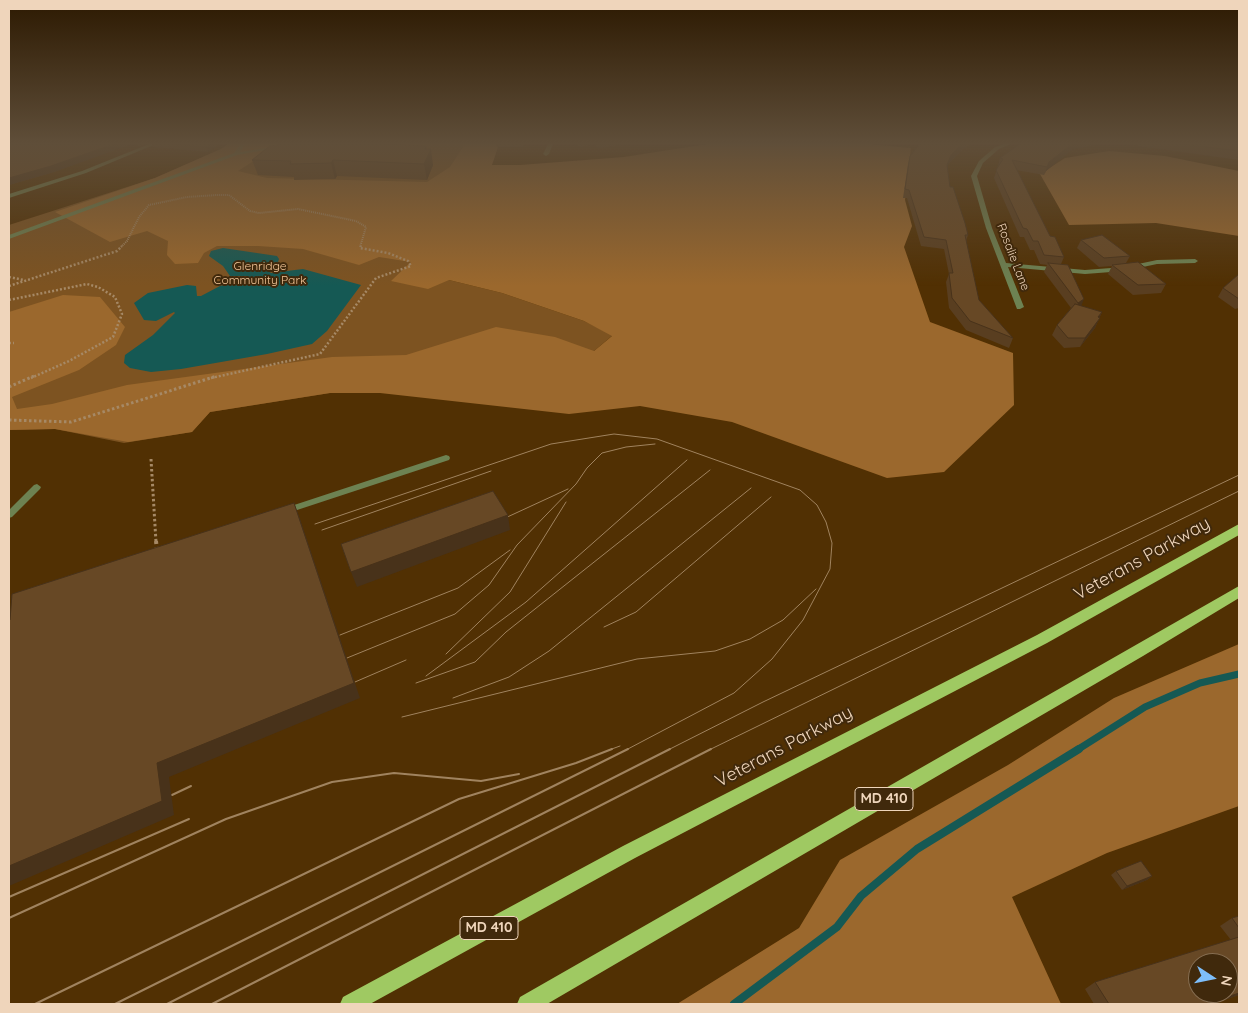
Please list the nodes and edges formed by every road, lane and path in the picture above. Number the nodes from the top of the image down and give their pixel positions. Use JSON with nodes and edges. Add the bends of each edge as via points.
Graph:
{"nodes":[{"id":1,"x":24,"y":191,"type":"edge"},
{"id":2,"x":134,"y":191,"type":"edge"},
{"id":3,"x":978,"y":191,"type":"edge"},
{"id":4,"x":9,"y":196,"type":"edge"},
{"id":5,"x":9,"y":237,"type":"edge"},
{"id":6,"x":1195,"y":261,"type":"dead end"},
{"id":7,"x":1004,"y":265,"type":"junction"},
{"id":8,"x":9,"y":277,"type":"edge"},
{"id":9,"x":25,"y":280,"type":"junction"},
{"id":10,"x":9,"y":286,"type":"edge"},
{"id":11,"x":9,"y":300,"type":"edge"},
{"id":12,"x":1020,"y":307,"type":"dead end"},
{"id":13,"x":9,"y":343,"type":"edge"},
{"id":14,"x":14,"y":344,"type":"dead end"},
{"id":15,"x":9,"y":387,"type":"edge"},
{"id":16,"x":9,"y":420,"type":"edge"},
{"id":17,"x":446,"y":458,"type":"dead end"},
{"id":18,"x":152,"y":459,"type":"dead end"},
{"id":19,"x":36,"y":487,"type":"dead end"},
{"id":20,"x":279,"y":513,"type":"edge"},
{"id":21,"x":9,"y":515,"type":"edge"},
{"id":22,"x":1239,"y":529,"type":"edge"},
{"id":23,"x":158,"y":552,"type":"edge"},
{"id":24,"x":1239,"y":592,"type":"edge"},
{"id":25,"x":350,"y":1004,"type":"edge"},
{"id":26,"x":527,"y":1004,"type":"edge"}],
"edges":[{"from":1,"to":4,"type":"street"},
{"from":2,"to":5,"type":"lane"},
{"from":3,"to":7,"type":"street","name":"Rosalie Lane"},
{"from":6,"to":7,"type":"street","via":[[1157,262],[1084,272]]},
{"from":7,"to":12,"type":"street","name":"Rosalie Lane"},
{"from":8,"to":9,"type":"path"},
{"from":9,"to":10,"type":"path"},
{"from":9,"to":16,"type":"path","via":[[117,250],[127,241],[149,205],[217,195],[229,195],[250,211],[259,213],[298,209],[356,221],[366,227],[360,248],[388,253],[408,261],[411,266],[376,278],[320,354],[209,378],[70,422]]},
{"from":11,"to":15,"type":"path","via":[[87,284],[115,296],[122,314],[113,337]]},
{"from":13,"to":14,"type":"path"},
{"from":17,"to":20,"type":"lane"},
{"from":18,"to":23,"type":"path"},
{"from":19,"to":21,"type":"lane"},
{"from":22,"to":25,"type":"main road","name":"Veterans Parkway","number":"MD 410","via":[[1042,639],[629,852]]},
{"from":24,"to":26,"type":"main road","number":"MD 410"}]}
